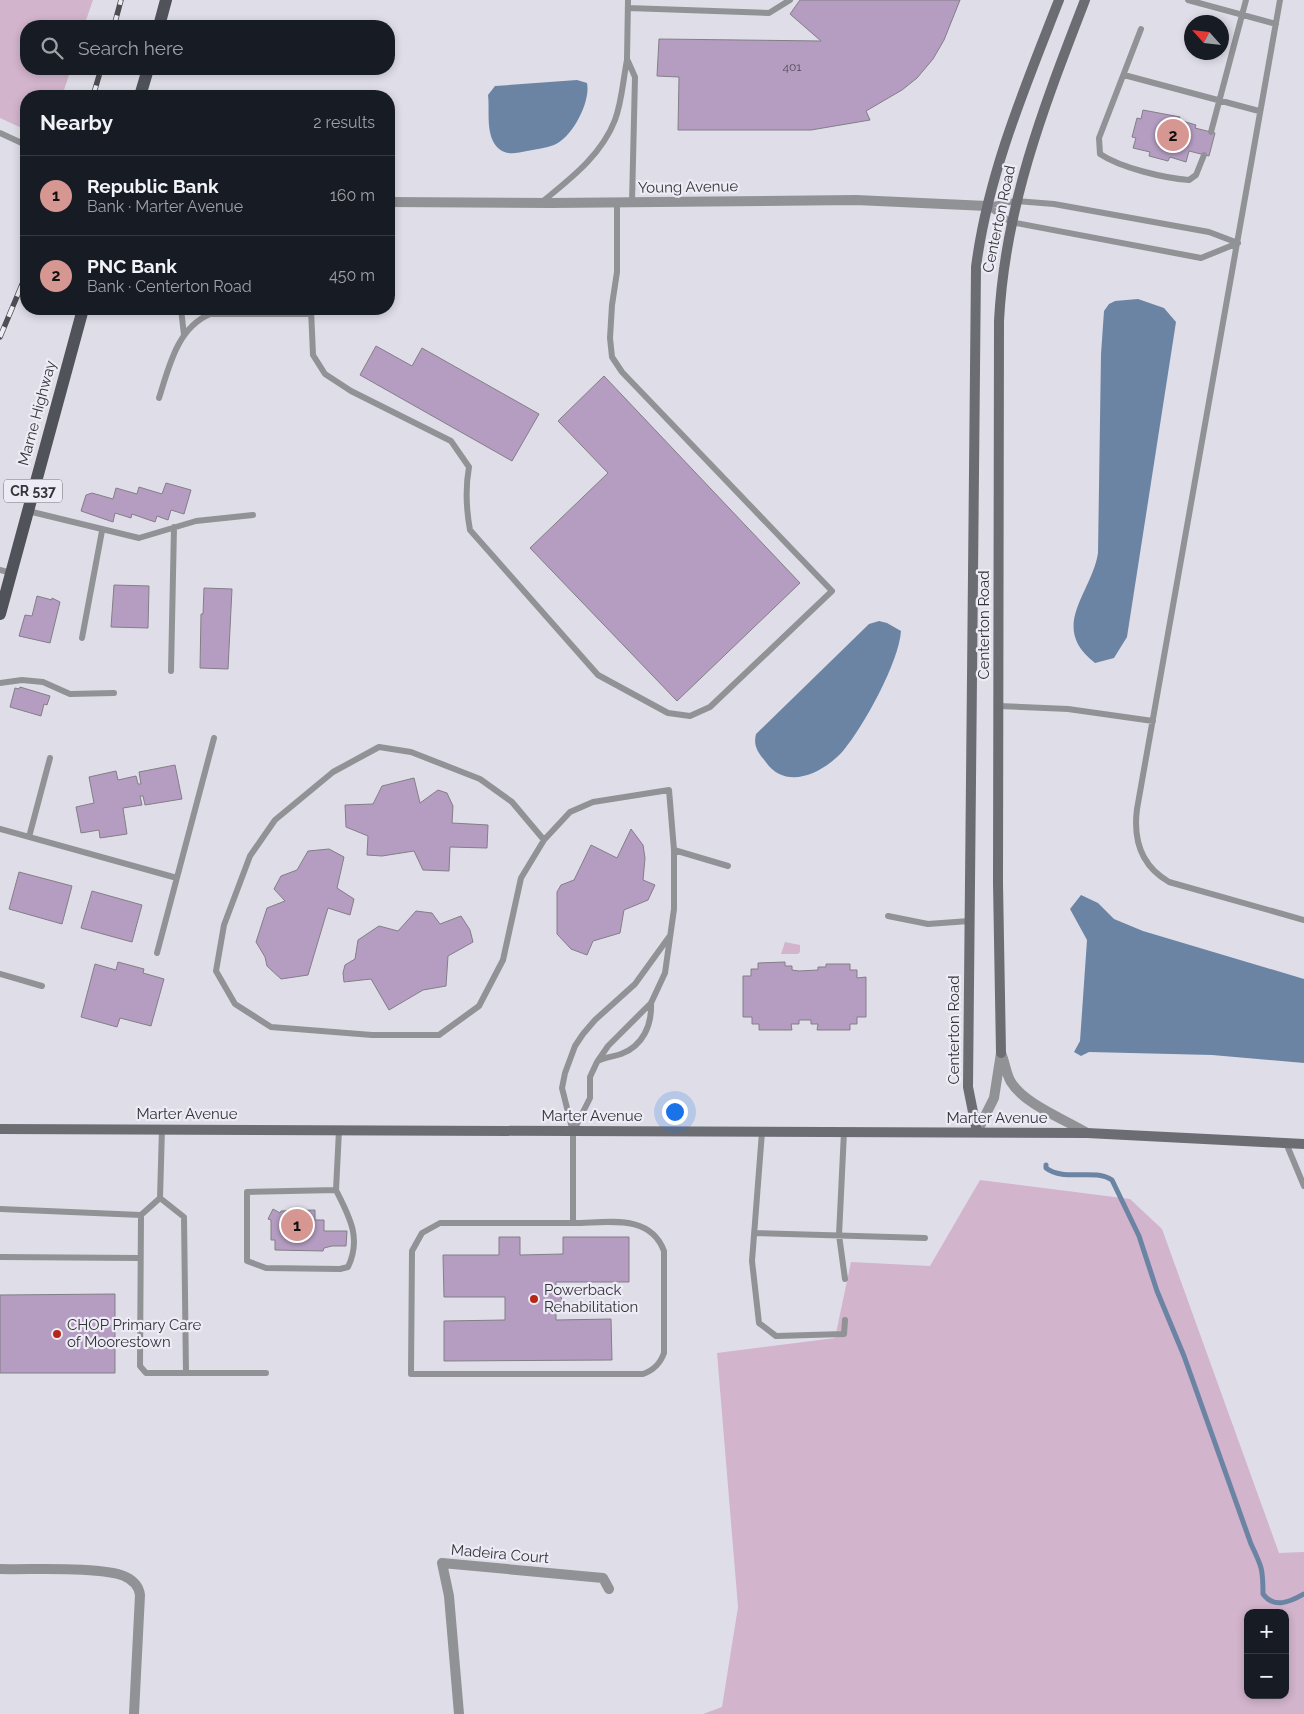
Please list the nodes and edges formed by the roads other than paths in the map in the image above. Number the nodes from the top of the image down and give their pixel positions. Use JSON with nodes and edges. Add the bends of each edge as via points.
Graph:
{"nodes":[{"id":1,"x":166,"y":0,"type":"edge"},
{"id":2,"x":628,"y":0,"type":"edge"},
{"id":3,"x":790,"y":0,"type":"edge"},
{"id":4,"x":1059,"y":0,"type":"edge"},
{"id":5,"x":1086,"y":0,"type":"edge"},
{"id":6,"x":1188,"y":0,"type":"edge"},
{"id":7,"x":1246,"y":0,"type":"edge"},
{"id":8,"x":1280,"y":0,"type":"edge"},
{"id":9,"x":628,"y":8,"type":"junction"},
{"id":10,"x":1243,"y":15,"type":"junction"},
{"id":11,"x":161,"y":20,"type":"edge"},
{"id":12,"x":1276,"y":24,"type":"junction"},
{"id":13,"x":1141,"y":29,"type":"dead end"},
{"id":14,"x":627,"y":59,"type":"junction"},
{"id":15,"x":146,"y":75,"type":"edge"},
{"id":16,"x":1124,"y":75,"type":"junction"},
{"id":17,"x":142,"y":90,"type":"edge"},
{"id":18,"x":1220,"y":102,"type":"junction"},
{"id":19,"x":1259,"y":112,"type":"junction"},
{"id":20,"x":1211,"y":132,"type":"dead end"},
{"id":21,"x":0,"y":133,"type":"edge"},
{"id":22,"x":20,"y":142,"type":"edge"},
{"id":23,"x":1204,"y":155,"type":"dead end"},
{"id":24,"x":1016,"y":201,"type":"junction"},
{"id":25,"x":395,"y":202,"type":"edge"},
{"id":26,"x":617,"y":202,"type":"junction"},
{"id":27,"x":632,"y":202,"type":"junction"},
{"id":28,"x":541,"y":203,"type":"junction"},
{"id":29,"x":986,"y":206,"type":"junction"},
{"id":30,"x":1011,"y":222,"type":"junction"},
{"id":31,"x":1238,"y":243,"type":"junction"},
{"id":32,"x":81,"y":315,"type":"edge"},
{"id":33,"x":182,"y":315,"type":"edge"},
{"id":34,"x":208,"y":315,"type":"edge"},
{"id":35,"x":311,"y":315,"type":"edge"},
{"id":36,"x":184,"y":335,"type":"junction"},
{"id":37,"x":159,"y":398,"type":"dead end"},
{"id":38,"x":28,"y":511,"type":"junction"},
{"id":39,"x":253,"y":515,"type":"dead end"},
{"id":40,"x":174,"y":527,"type":"junction"},
{"id":41,"x":102,"y":531,"type":"junction"},
{"id":42,"x":5,"y":572,"type":"edge"},
{"id":43,"x":0,"y":614,"type":"edge"},
{"id":44,"x":82,"y":638,"type":"dead end"},
{"id":45,"x":171,"y":671,"type":"dead end"},
{"id":46,"x":0,"y":682,"type":"edge"},
{"id":47,"x":114,"y":693,"type":"dead end"},
{"id":48,"x":998,"y":706,"type":"junction"},
{"id":49,"x":1153,"y":721,"type":"junction"},
{"id":50,"x":214,"y":738,"type":"dead end"},
{"id":51,"x":50,"y":758,"type":"dead end"},
{"id":52,"x":0,"y":829,"type":"edge"},
{"id":53,"x":29,"y":837,"type":"junction"},
{"id":54,"x":544,"y":840,"type":"junction"},
{"id":55,"x":674,"y":850,"type":"junction"},
{"id":56,"x":728,"y":866,"type":"dead end"},
{"id":57,"x":177,"y":878,"type":"junction"},
{"id":58,"x":888,"y":916,"type":"dead end"},
{"id":59,"x":1304,"y":920,"type":"edge"},
{"id":60,"x":969,"y":921,"type":"junction"},
{"id":61,"x":669,"y":938,"type":"junction"},
{"id":62,"x":157,"y":952,"type":"dead end"},
{"id":63,"x":0,"y":974,"type":"edge"},
{"id":64,"x":42,"y":986,"type":"dead end"},
{"id":65,"x":651,"y":1003,"type":"junction"},
{"id":66,"x":1001,"y":1053,"type":"junction"},
{"id":67,"x":597,"y":1062,"type":"junction"},
{"id":68,"x":162,"y":1128,"type":"junction"},
{"id":69,"x":0,"y":1129,"type":"edge"},
{"id":70,"x":339,"y":1130,"type":"junction"},
{"id":71,"x":573,"y":1132,"type":"junction"},
{"id":72,"x":762,"y":1132,"type":"junction"},
{"id":73,"x":844,"y":1132,"type":"junction"},
{"id":74,"x":977,"y":1132,"type":"junction"},
{"id":75,"x":1088,"y":1133,"type":"junction"},
{"id":76,"x":1286,"y":1143,"type":"junction"},
{"id":77,"x":1304,"y":1144,"type":"edge"},
{"id":78,"x":1304,"y":1186,"type":"edge"},
{"id":79,"x":336,"y":1190,"type":"junction"},
{"id":80,"x":160,"y":1198,"type":"junction"},
{"id":81,"x":0,"y":1209,"type":"edge"},
{"id":82,"x":141,"y":1215,"type":"junction"},
{"id":83,"x":573,"y":1224,"type":"junction"},
{"id":84,"x":755,"y":1232,"type":"junction"},
{"id":85,"x":839,"y":1235,"type":"junction"},
{"id":86,"x":925,"y":1238,"type":"dead end"},
{"id":87,"x":0,"y":1257,"type":"edge"},
{"id":88,"x":140,"y":1258,"type":"junction"},
{"id":89,"x":845,"y":1279,"type":"dead end"},
{"id":90,"x":845,"y":1320,"type":"dead end"},
{"id":91,"x":186,"y":1373,"type":"junction"},
{"id":92,"x":266,"y":1374,"type":"dead end"},
{"id":93,"x":0,"y":1570,"type":"edge"},
{"id":94,"x":609,"y":1589,"type":"dead end"},
{"id":95,"x":134,"y":1714,"type":"edge"},
{"id":96,"x":459,"y":1714,"type":"edge"}],
"edges":[{"from":1,"to":11,"type":"main road"},
{"from":2,"to":9,"type":"lane"},
{"from":3,"to":9,"type":"lane","via":[[769,13]]},
{"from":4,"to":29,"type":"main road","name":"Centerton Road","via":[[1028,77]]},
{"from":5,"to":24,"type":"main road","name":"Centerton Road","via":[[1047,99]]},
{"from":6,"to":10,"type":"lane"},
{"from":7,"to":10,"type":"lane"},
{"from":8,"to":12,"type":"lane"},
{"from":9,"to":14,"type":"lane"},
{"from":10,"to":12,"type":"lane"},
{"from":10,"to":18,"type":"lane"},
{"from":12,"to":19,"type":"lane"},
{"from":13,"to":16,"type":"lane"},
{"from":14,"to":27,"type":"lane","via":[[635,77]]},
{"from":14,"to":28,"type":"lane","via":[[618,110],[610,130],[580,171]]},
{"from":15,"to":17,"type":"main road"},
{"from":16,"to":18,"type":"lane"},
{"from":16,"to":23,"type":"lane","via":[[1099,138],[1100,154],[1170,178],[1189,180],[1196,175]]},
{"from":18,"to":19,"type":"lane"},
{"from":18,"to":20,"type":"lane"},
{"from":19,"to":31,"type":"lane"},
{"from":21,"to":22,"type":"lane"},
{"from":24,"to":29,"type":"lane"},
{"from":24,"to":30,"type":"main road","name":"Centerton Road"},
{"from":24,"to":31,"type":"lane","via":[[1054,204],[1209,232]]},
{"from":25,"to":28,"type":"street","name":"Young Avenue"},
{"from":26,"to":27,"type":"street","name":"Young Avenue"},
{"from":26,"to":28,"type":"street","name":"Young Avenue"},
{"from":26,"to":35,"type":"lane","via":[[617,272],[610,338],[612,357],[622,372],[832,591],[710,707],[690,716],[668,713],[598,675],[470,530],[466,501],[469,467],[451,441],[325,374],[313,355]]},
{"from":27,"to":29,"type":"street","name":"Young Avenue","via":[[856,200]]},
{"from":29,"to":30,"type":"lane"},
{"from":29,"to":60,"type":"main road","name":"Centerton Road","via":[[974,297]]},
{"from":30,"to":31,"type":"lane","via":[[1201,258]]},
{"from":30,"to":48,"type":"main road","name":"Centerton Road","via":[[1002,275],[999,321]]},
{"from":31,"to":49,"type":"lane"},
{"from":32,"to":38,"type":"main road","name":"Marne Highway","number":"CR 537"},
{"from":33,"to":36,"type":"lane"},
{"from":34,"to":36,"type":"lane","via":[[200,318]]},
{"from":36,"to":37,"type":"lane","via":[[173,355]]},
{"from":38,"to":41,"type":"lane"},
{"from":38,"to":42,"type":"main road","name":"Marne Highway","number":"CR 537"},
{"from":39,"to":40,"type":"lane","via":[[196,521]]},
{"from":40,"to":41,"type":"lane","via":[[139,538]]},
{"from":40,"to":45,"type":"lane"},
{"from":41,"to":44,"type":"lane"},
{"from":42,"to":43,"type":"main road","name":"Marne Highway","number":"CR 537"},
{"from":46,"to":47,"type":"lane","via":[[43,682],[70,694]]},
{"from":48,"to":49,"type":"lane","via":[[1068,709]]},
{"from":48,"to":66,"type":"main road","name":"Centerton Road"},
{"from":49,"to":59,"type":"lane","via":[[1135,825],[1140,852],[1151,868],[1176,884]]},
{"from":50,"to":57,"type":"lane"},
{"from":51,"to":53,"type":"lane"},
{"from":52,"to":53,"type":"lane"},
{"from":53,"to":57,"type":"lane"},
{"from":54,"to":54,"type":"lane","via":[[521,878],[502,960],[479,1006],[439,1035],[372,1035],[271,1027],[235,1004],[216,971],[224,925],[250,856],[275,820],[333,772],[378,747],[411,752],[480,779],[512,802]]},
{"from":54,"to":55,"type":"lane","via":[[570,812],[593,802],[669,790]]},
{"from":55,"to":56,"type":"lane"},
{"from":55,"to":61,"type":"lane","via":[[674,909]]},
{"from":57,"to":62,"type":"lane"},
{"from":58,"to":60,"type":"lane","via":[[928,924]]},
{"from":60,"to":74,"type":"main road","name":"Centerton Road","via":[[968,1087]]},
{"from":61,"to":65,"type":"lane","via":[[664,973]]},
{"from":61,"to":71,"type":"lane","via":[[635,984],[594,1020],[576,1046],[564,1073],[562,1088]]},
{"from":63,"to":64,"type":"lane"},
{"from":65,"to":67,"type":"lane","via":[[608,1046]]},
{"from":65,"to":67,"type":"lane","via":[[650,1023],[639,1042],[622,1054]]},
{"from":66,"to":74,"type":"street","name":"Centerton Road","via":[[994,1098]]},
{"from":66,"to":75,"type":"street","via":[[1011,1082],[1023,1094]]},
{"from":67,"to":71,"type":"lane","via":[[590,1077],[590,1098]]},
{"from":68,"to":69,"type":"main road","name":"Marter Avenue"},
{"from":68,"to":70,"type":"main road","name":"Marter Avenue"},
{"from":68,"to":80,"type":"lane"},
{"from":70,"to":71,"type":"main road","name":"Marter Avenue"},
{"from":70,"to":79,"type":"lane"},
{"from":71,"to":72,"type":"main road","name":"Marter Avenue"},
{"from":71,"to":83,"type":"lane"},
{"from":72,"to":73,"type":"main road","name":"Marter Avenue"},
{"from":72,"to":84,"type":"lane"},
{"from":73,"to":74,"type":"main road","name":"Marter Avenue"},
{"from":73,"to":85,"type":"lane"},
{"from":74,"to":75,"type":"main road","name":"Marter Avenue"},
{"from":75,"to":76,"type":"main road","name":"Marter Avenue"},
{"from":76,"to":77,"type":"main road","name":"Marter Avenue"},
{"from":76,"to":78,"type":"lane"},
{"from":79,"to":79,"type":"lane","via":[[247,1192],[246,1261],[266,1268],[348,1267],[353,1257],[353,1224]]},
{"from":80,"to":82,"type":"lane"},
{"from":80,"to":91,"type":"lane","via":[[184,1217]]},
{"from":81,"to":82,"type":"lane"},
{"from":82,"to":88,"type":"lane"},
{"from":83,"to":83,"type":"lane","via":[[644,1226],[660,1241],[664,1251],[664,1354],[656,1367],[643,1374],[411,1374],[412,1251],[422,1233],[440,1223]]},
{"from":84,"to":85,"type":"lane"},
{"from":84,"to":90,"type":"lane","via":[[752,1261],[759,1323],[776,1336],[844,1334]]},
{"from":85,"to":86,"type":"lane"},
{"from":85,"to":89,"type":"lane"},
{"from":87,"to":88,"type":"lane"},
{"from":88,"to":91,"type":"lane","via":[[140,1366],[146,1373]]},
{"from":91,"to":92,"type":"lane"},
{"from":93,"to":95,"type":"street","via":[[103,1572],[125,1576],[139,1588]]},
{"from":94,"to":96,"type":"street","name":"Madeira Court","via":[[603,1578],[442,1564],[449,1596]]}]}
